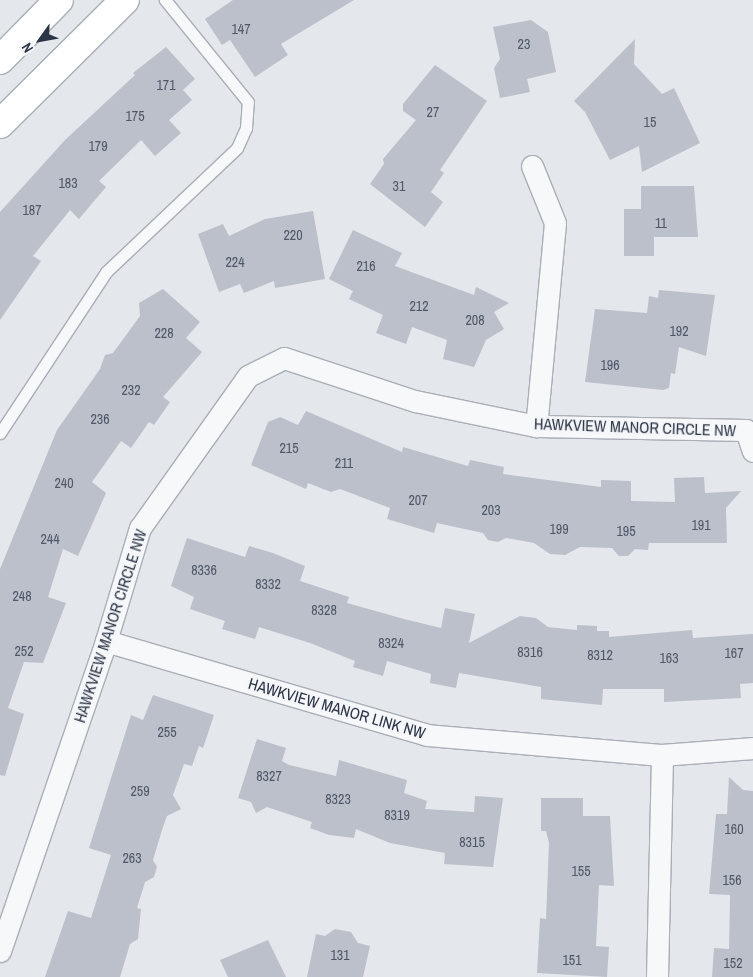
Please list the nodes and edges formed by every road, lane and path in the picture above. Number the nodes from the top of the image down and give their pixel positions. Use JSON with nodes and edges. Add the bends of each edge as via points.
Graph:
{"nodes":[{"id":1,"x":59,"y":0,"type":"edge"},
{"id":2,"x":125,"y":0,"type":"edge"},
{"id":3,"x":166,"y":0,"type":"edge"},
{"id":4,"x":0,"y":60,"type":"edge"},
{"id":5,"x":0,"y":124,"type":"edge"},
{"id":6,"x":532,"y":166,"type":"dead end"},
{"id":7,"x":536,"y":426,"type":"junction"},
{"id":8,"x":0,"y":433,"type":"edge"},
{"id":9,"x":753,"y":451,"type":"edge"},
{"id":10,"x":106,"y":641,"type":"junction"},
{"id":11,"x":753,"y":748,"type":"edge"},
{"id":12,"x":662,"y":755,"type":"junction"},
{"id":13,"x":0,"y":951,"type":"edge"},
{"id":14,"x":657,"y":977,"type":"edge"}],
"edges":[{"from":1,"to":4,"type":"street"},
{"from":2,"to":5,"type":"street"},
{"from":3,"to":8,"type":"lane","via":[[248,102],[246,128],[237,148],[106,272]]},
{"from":6,"to":7,"type":"street","via":[[555,223]]},
{"from":7,"to":9,"type":"street","name":"HAWKVIEW MANOR CIRCLE NW","via":[[746,430]]},
{"from":7,"to":10,"type":"street","name":"HAWKVIEW MANOR CIRCLE NW","via":[[415,400],[284,358],[248,376],[140,528]]},
{"from":10,"to":12,"type":"street","name":"HAWKVIEW MANOR LINK NW","via":[[427,735]]},
{"from":10,"to":13,"type":"street","name":"HAWKVIEW MANOR CIRCLE NW"},
{"from":11,"to":12,"type":"street"},
{"from":12,"to":14,"type":"street"}]}
